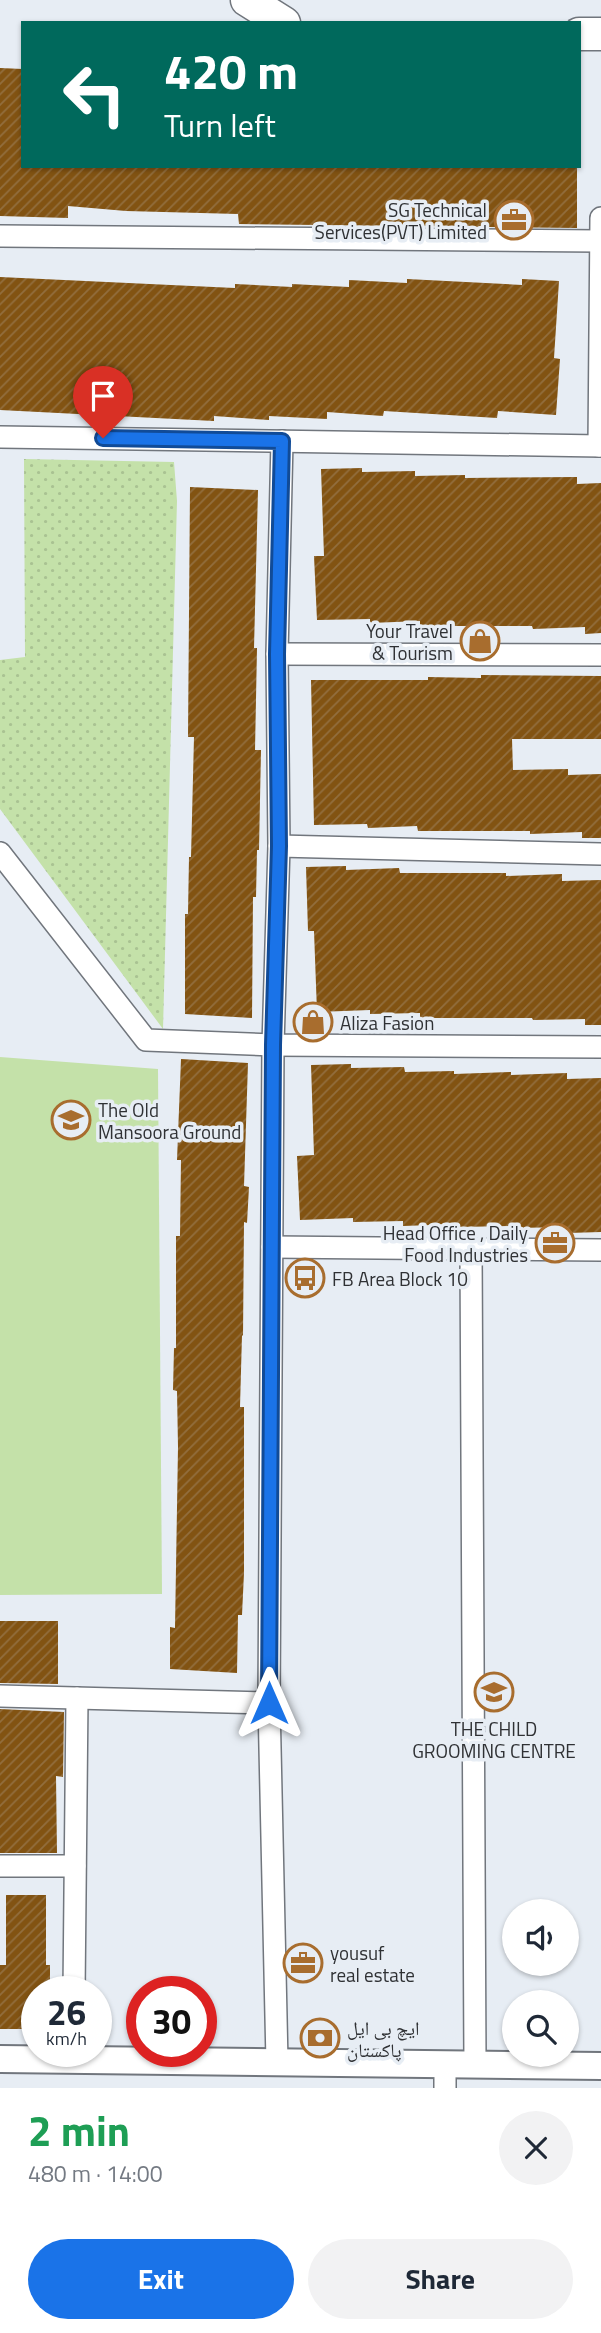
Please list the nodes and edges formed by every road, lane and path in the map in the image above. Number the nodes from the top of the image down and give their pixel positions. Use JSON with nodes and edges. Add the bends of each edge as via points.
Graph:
{"nodes":[{"id":1,"x":247,"y":0,"type":"edge"},
{"id":2,"x":281,"y":21,"type":"edge"},
{"id":3,"x":581,"y":34,"type":"edge"},
{"id":4,"x":601,"y":34,"type":"edge"},
{"id":5,"x":601,"y":218,"type":"edge"},
{"id":6,"x":0,"y":236,"type":"edge"},
{"id":7,"x":600,"y":241,"type":"edge"},
{"id":8,"x":0,"y":437,"type":"edge"},
{"id":9,"x":282,"y":441,"type":"junction"},
{"id":10,"x":600,"y":446,"type":"edge"},
{"id":11,"x":277,"y":654,"type":"junction"},
{"id":12,"x":601,"y":655,"type":"edge"},
{"id":13,"x":279,"y":846,"type":"junction"},
{"id":14,"x":0,"y":853,"type":"edge"},
{"id":15,"x":601,"y":854,"type":"edge"},
{"id":16,"x":273,"y":1045,"type":"junction"},
{"id":17,"x":601,"y":1047,"type":"edge"},
{"id":18,"x":272,"y":1247,"type":"junction"},
{"id":19,"x":471,"y":1249,"type":"junction"},
{"id":20,"x":601,"y":1250,"type":"edge"},
{"id":21,"x":0,"y":1696,"type":"edge"},
{"id":22,"x":77,"y":1698,"type":"junction"},
{"id":23,"x":269,"y":1703,"type":"junction"},
{"id":24,"x":0,"y":1866,"type":"edge"},
{"id":25,"x":75,"y":1866,"type":"junction"},
{"id":26,"x":74,"y":1976,"type":"edge"},
{"id":27,"x":112,"y":2057,"type":"edge"},
{"id":28,"x":21,"y":2059,"type":"edge"},
{"id":29,"x":0,"y":2060,"type":"edge"},
{"id":30,"x":277,"y":2062,"type":"junction"},
{"id":31,"x":475,"y":2064,"type":"junction"},
{"id":32,"x":601,"y":2066,"type":"edge"},
{"id":33,"x":445,"y":2076,"type":"edge"}],
"edges":[{"from":1,"to":2,"type":"main road"},
{"from":3,"to":4,"type":"main road"},
{"from":5,"to":7,"type":"street"},
{"from":6,"to":7,"type":"street"},
{"from":7,"to":10,"type":"street"},
{"from":8,"to":9,"type":"street"},
{"from":9,"to":10,"type":"street"},
{"from":9,"to":11,"type":"street"},
{"from":11,"to":12,"type":"street"},
{"from":11,"to":13,"type":"street"},
{"from":13,"to":15,"type":"street"},
{"from":13,"to":16,"type":"street"},
{"from":14,"to":16,"type":"street","via":[[146,1040]]},
{"from":16,"to":17,"type":"street"},
{"from":16,"to":18,"type":"street"},
{"from":18,"to":19,"type":"street"},
{"from":18,"to":23,"type":"street"},
{"from":19,"to":20,"type":"street"},
{"from":19,"to":31,"type":"street"},
{"from":21,"to":22,"type":"street"},
{"from":22,"to":23,"type":"street"},
{"from":22,"to":25,"type":"street"},
{"from":23,"to":30,"type":"street"},
{"from":24,"to":25,"type":"street"},
{"from":25,"to":26,"type":"street"},
{"from":27,"to":30,"type":"street"},
{"from":28,"to":29,"type":"street"},
{"from":30,"to":33,"type":"street"},
{"from":31,"to":32,"type":"street"},
{"from":31,"to":33,"type":"street"}]}
